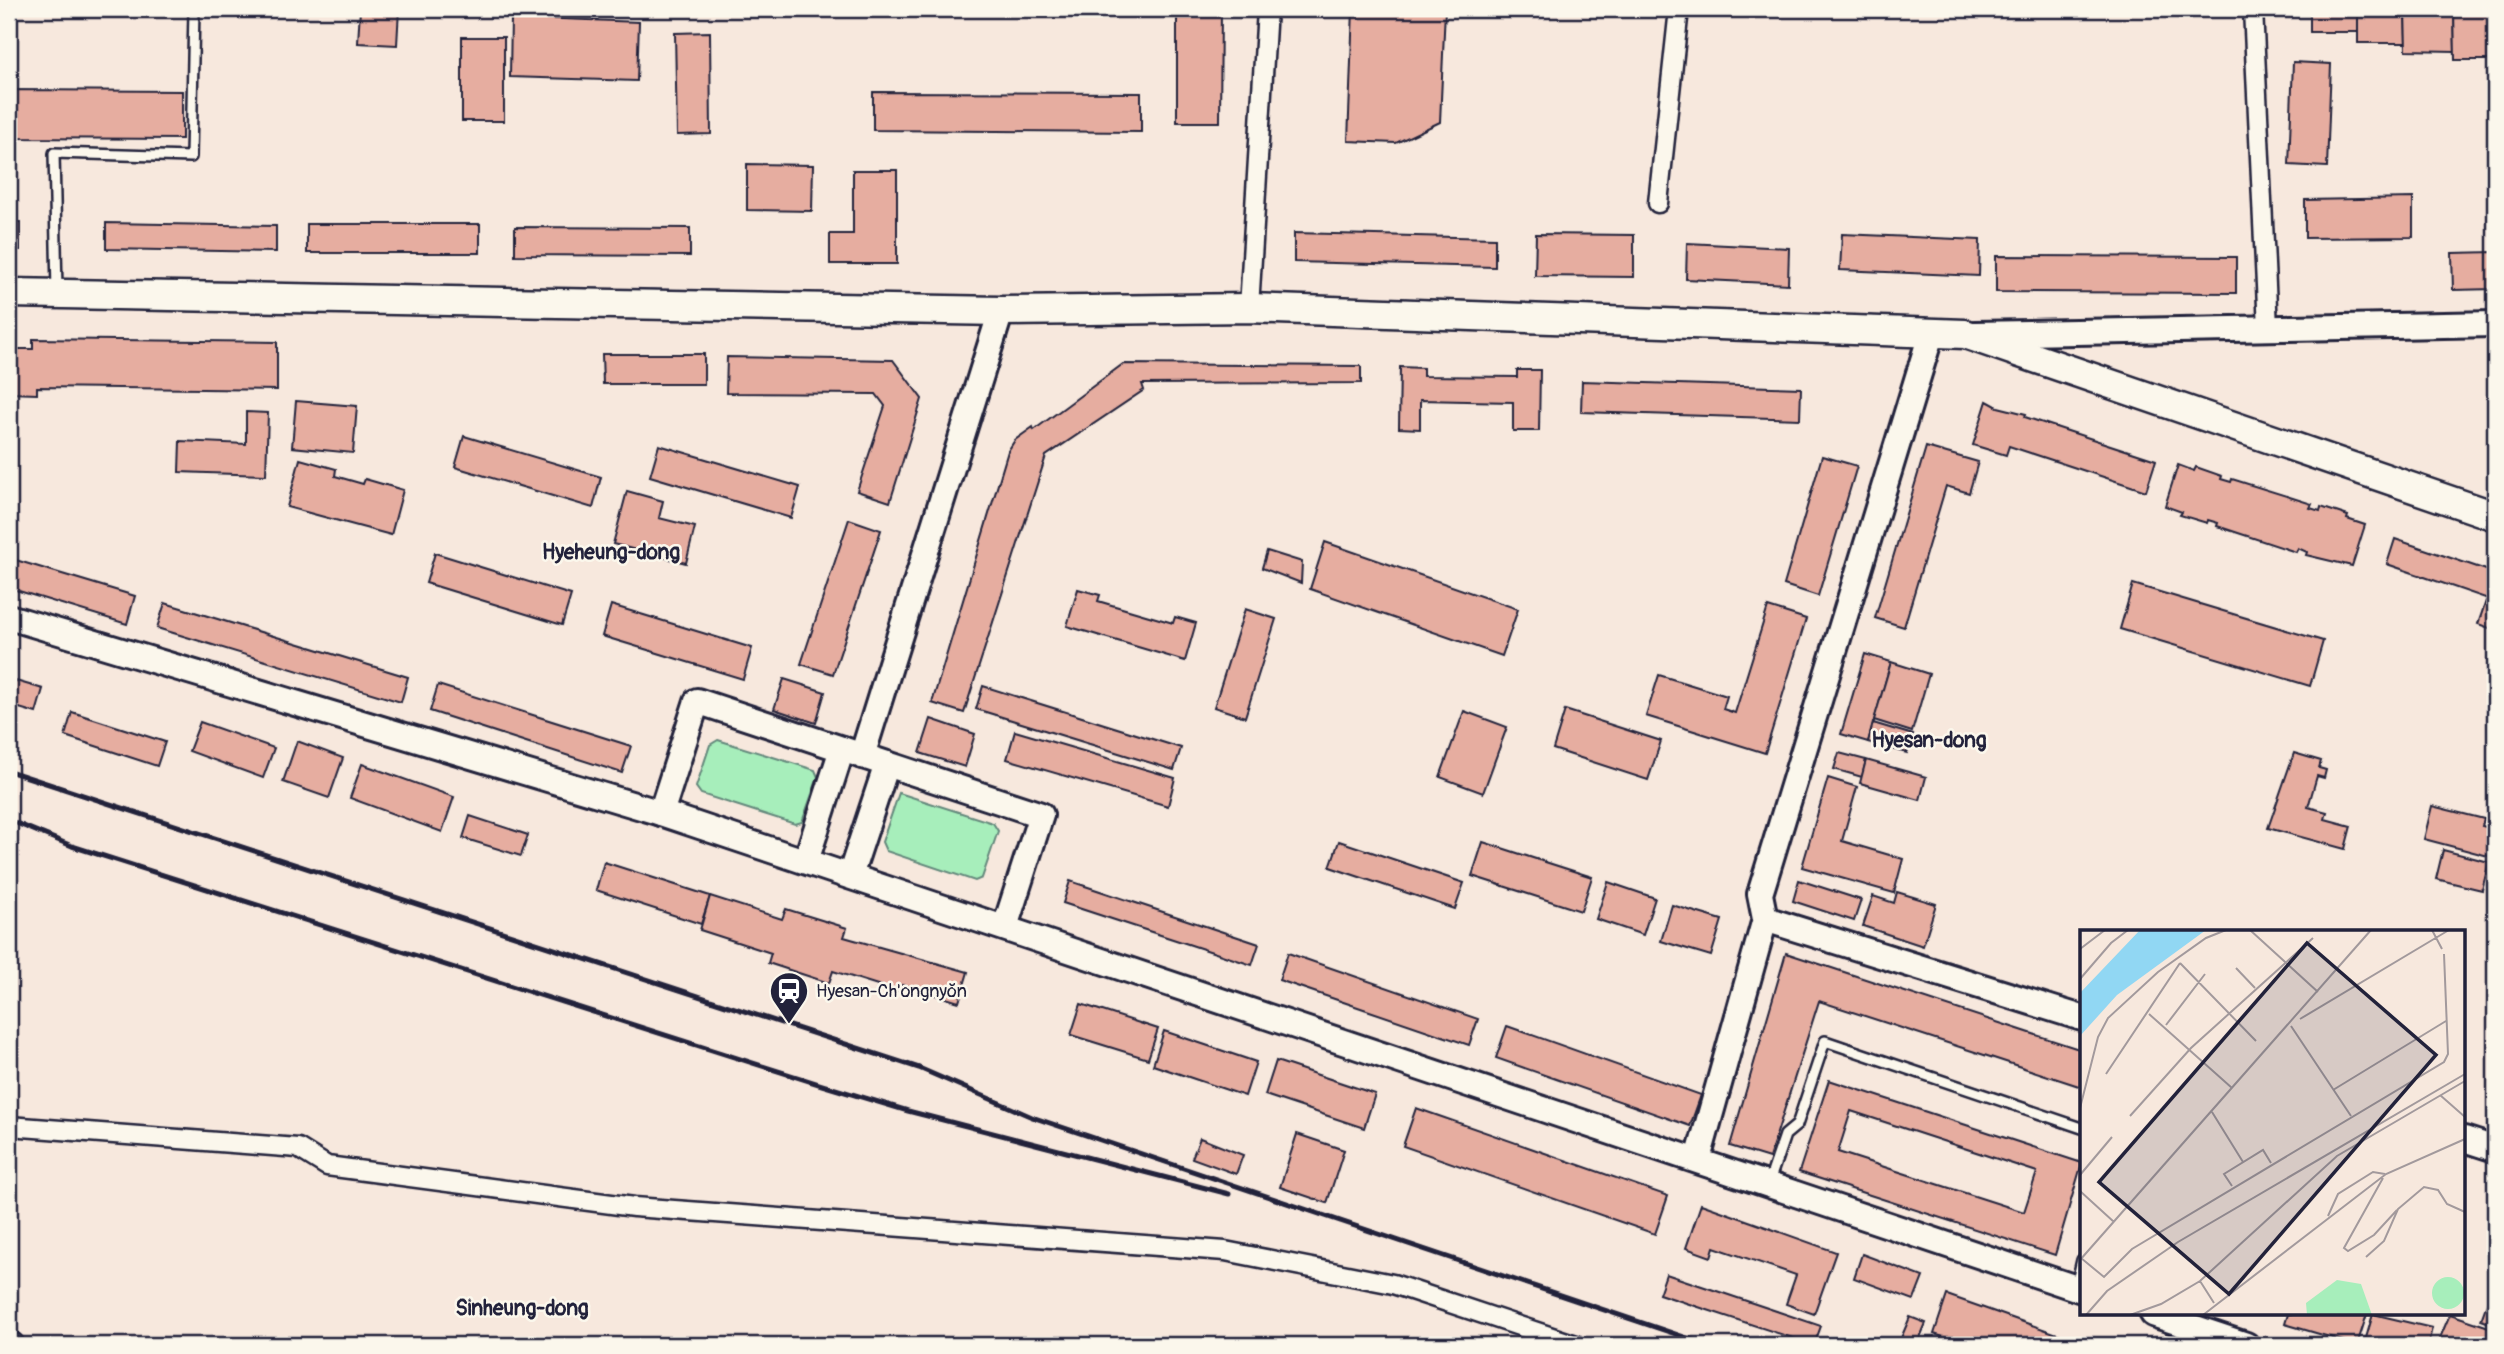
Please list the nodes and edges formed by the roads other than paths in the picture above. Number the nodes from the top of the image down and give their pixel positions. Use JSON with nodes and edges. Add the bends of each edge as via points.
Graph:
{"nodes":[{"id":1,"x":194,"y":9,"type":"edge"},
{"id":2,"x":1267,"y":9,"type":"edge"},
{"id":3,"x":1679,"y":9,"type":"edge"},
{"id":4,"x":2253,"y":9,"type":"edge"},
{"id":5,"x":1658,"y":202,"type":"dead end"},
{"id":6,"x":9,"y":293,"type":"edge"},
{"id":7,"x":57,"y":293,"type":"junction"},
{"id":8,"x":1249,"y":308,"type":"junction"},
{"id":9,"x":1001,"y":311,"type":"junction"},
{"id":10,"x":2495,"y":324,"type":"edge"},
{"id":11,"x":2268,"y":328,"type":"junction"},
{"id":12,"x":1931,"y":334,"type":"junction"},
{"id":13,"x":1965,"y":334,"type":"junction"},
{"id":14,"x":2495,"y":516,"type":"edge"},
{"id":15,"x":9,"y":617,"type":"edge"},
{"id":16,"x":852,"y":752,"type":"junction"},
{"id":17,"x":887,"y":764,"type":"junction"},
{"id":18,"x":660,"y":813,"type":"junction"},
{"id":19,"x":806,"y":861,"type":"junction"},
{"id":20,"x":850,"y":876,"type":"junction"},
{"id":21,"x":1765,"y":919,"type":"junction"},
{"id":22,"x":1004,"y":927,"type":"junction"},
{"id":23,"x":2080,"y":1017,"type":"edge"},
{"id":24,"x":9,"y":1126,"type":"edge"},
{"id":25,"x":2080,"y":1127,"type":"edge"},
{"id":26,"x":2466,"y":1140,"type":"edge"},
{"id":27,"x":2495,"y":1149,"type":"edge"},
{"id":28,"x":1698,"y":1159,"type":"junction"},
{"id":29,"x":1769,"y":1183,"type":"junction"},
{"id":30,"x":2079,"y":1289,"type":"edge"},
{"id":31,"x":2159,"y":1316,"type":"edge"},
{"id":32,"x":1576,"y":1345,"type":"edge"},
{"id":33,"x":2246,"y":1345,"type":"edge"}],
"edges":[{"from":1,"to":7,"type":"lane","via":[[191,157],[54,153]]},
{"from":2,"to":8,"type":"street"},
{"from":3,"to":5,"type":"street"},
{"from":4,"to":11,"type":"street"},
{"from":6,"to":7,"type":"main road"},
{"from":7,"to":9,"type":"main road"},
{"from":8,"to":9,"type":"main road"},
{"from":8,"to":12,"type":"main road"},
{"from":9,"to":16,"type":"main road"},
{"from":10,"to":11,"type":"main road"},
{"from":11,"to":13,"type":"main road"},
{"from":12,"to":13,"type":"main road"},
{"from":12,"to":21,"type":"main road","via":[[1760,894]]},
{"from":13,"to":14,"type":"main road"},
{"from":15,"to":18,"type":"main road"},
{"from":16,"to":17,"type":"main road"},
{"from":16,"to":18,"type":"main road","via":[[697,701]]},
{"from":16,"to":19,"type":"main road"},
{"from":17,"to":20,"type":"main road"},
{"from":17,"to":22,"type":"main road","via":[[1041,815]]},
{"from":18,"to":19,"type":"main road"},
{"from":19,"to":20,"type":"main road"},
{"from":20,"to":22,"type":"main road"},
{"from":21,"to":23,"type":"main road"},
{"from":21,"to":28,"type":"main road"},
{"from":22,"to":28,"type":"main road"},
{"from":24,"to":32,"type":"street","via":[[298,1148],[327,1166],[634,1208],[1225,1251],[1393,1284]]},
{"from":25,"to":29,"type":"lane","via":[[1825,1041],[1797,1125],[1785,1135]]},
{"from":26,"to":27,"type":"main road"},
{"from":28,"to":29,"type":"main road"},
{"from":29,"to":30,"type":"main road"},
{"from":31,"to":33,"type":"main road"}]}
